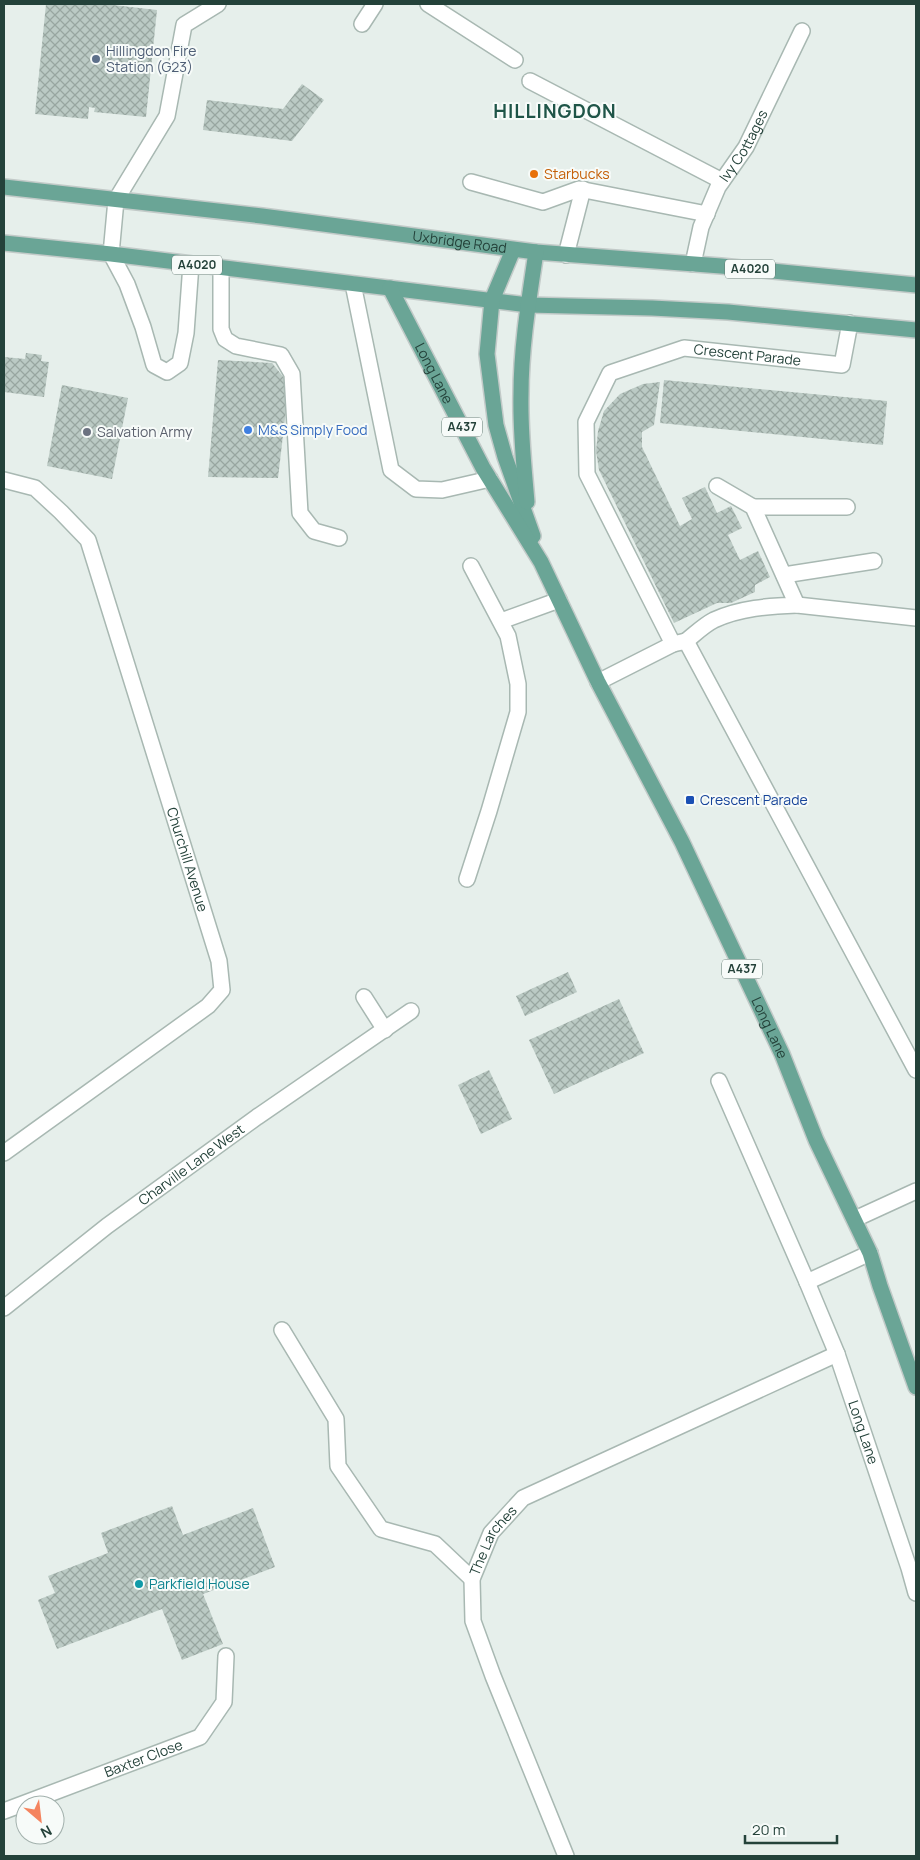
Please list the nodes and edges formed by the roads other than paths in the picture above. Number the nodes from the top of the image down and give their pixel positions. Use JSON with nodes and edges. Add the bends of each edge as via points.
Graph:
{"nodes":[{"id":1,"x":218,"y":4,"type":"edge"},
{"id":2,"x":375,"y":4,"type":"edge"},
{"id":3,"x":428,"y":4,"type":"edge"},
{"id":4,"x":362,"y":24,"type":"dead end"},
{"id":5,"x":802,"y":31,"type":"dead end"},
{"id":6,"x":515,"y":60,"type":"dead end"},
{"id":7,"x":530,"y":81,"type":"dead end"},
{"id":8,"x":722,"y":181,"type":"junction"},
{"id":9,"x":470,"y":182,"type":"dead end"},
{"id":10,"x":4,"y":187,"type":"edge"},
{"id":11,"x":583,"y":189,"type":"junction"},
{"id":12,"x":116,"y":200,"type":"junction"},
{"id":13,"x":707,"y":214,"type":"junction"},
{"id":14,"x":4,"y":243,"type":"edge"},
{"id":15,"x":513,"y":250,"type":"junction"},
{"id":16,"x":536,"y":252,"type":"junction"},
{"id":17,"x":111,"y":254,"type":"junction"},
{"id":18,"x":566,"y":254,"type":"junction"},
{"id":19,"x":191,"y":264,"type":"junction"},
{"id":20,"x":693,"y":264,"type":"junction"},
{"id":21,"x":221,"y":268,"type":"junction"},
{"id":22,"x":353,"y":284,"type":"junction"},
{"id":23,"x":916,"y":285,"type":"edge"},
{"id":24,"x":390,"y":288,"type":"junction"},
{"id":25,"x":492,"y":300,"type":"junction"},
{"id":26,"x":528,"y":305,"type":"junction"},
{"id":27,"x":850,"y":323,"type":"junction"},
{"id":28,"x":916,"y":330,"type":"edge"},
{"id":29,"x":490,"y":479,"type":"junction"},
{"id":30,"x":4,"y":480,"type":"edge"},
{"id":31,"x":717,"y":486,"type":"dead end"},
{"id":32,"x":753,"y":507,"type":"junction"},
{"id":33,"x":847,"y":507,"type":"dead end"},
{"id":34,"x":530,"y":528,"type":"junction"},
{"id":35,"x":338,"y":538,"type":"dead end"},
{"id":36,"x":874,"y":561,"type":"dead end"},
{"id":37,"x":541,"y":562,"type":"junction"},
{"id":38,"x":471,"y":566,"type":"dead end"},
{"id":39,"x":784,"y":575,"type":"junction"},
{"id":40,"x":559,"y":600,"type":"junction"},
{"id":41,"x":798,"y":605,"type":"junction"},
{"id":42,"x":916,"y":618,"type":"edge"},
{"id":43,"x":501,"y":620,"type":"junction"},
{"id":44,"x":679,"y":642,"type":"junction"},
{"id":45,"x":598,"y":682,"type":"junction"},
{"id":46,"x":467,"y":879,"type":"dead end"},
{"id":47,"x":364,"y":997,"type":"dead end"},
{"id":48,"x":411,"y":1011,"type":"dead end"},
{"id":49,"x":385,"y":1030,"type":"junction"},
{"id":50,"x":916,"y":1070,"type":"edge"},
{"id":51,"x":719,"y":1081,"type":"dead end"},
{"id":52,"x":4,"y":1153,"type":"edge"},
{"id":53,"x":916,"y":1191,"type":"edge"},
{"id":54,"x":855,"y":1218,"type":"junction"},
{"id":55,"x":870,"y":1252,"type":"junction"},
{"id":56,"x":808,"y":1282,"type":"junction"},
{"id":57,"x":4,"y":1308,"type":"edge"},
{"id":58,"x":282,"y":1330,"type":"dead end"},
{"id":59,"x":836,"y":1354,"type":"junction"},
{"id":60,"x":916,"y":1387,"type":"edge"},
{"id":61,"x":472,"y":1579,"type":"junction"},
{"id":62,"x":916,"y":1593,"type":"edge"},
{"id":63,"x":226,"y":1656,"type":"dead end"},
{"id":64,"x":4,"y":1811,"type":"edge"},
{"id":65,"x":566,"y":1856,"type":"edge"}],
"edges":[{"from":1,"to":12,"type":"street","via":[[184,25],[167,116]]},
{"from":2,"to":4,"type":"street"},
{"from":3,"to":6,"type":"street"},
{"from":5,"to":8,"type":"street","name":"Ivy Cottages","via":[[746,146]]},
{"from":7,"to":8,"type":"street"},
{"from":8,"to":13,"type":"street","name":"Ivy Cottages"},
{"from":9,"to":11,"type":"street","via":[[543,202]]},
{"from":10,"to":12,"type":"main road","name":"Uxbridge Road","number":"A4020"},
{"from":11,"to":13,"type":"street"},
{"from":11,"to":18,"type":"street"},
{"from":12,"to":15,"type":"main road","name":"Uxbridge Road","number":"A4020"},
{"from":12,"to":17,"type":"street"},
{"from":13,"to":20,"type":"street","name":"Ivy Cottages"},
{"from":14,"to":17,"type":"main road","number":"A4020"},
{"from":15,"to":16,"type":"main road","name":"Uxbridge Road","number":"A4020"},
{"from":15,"to":25,"type":"main road","name":"Long Lane","number":"A437"},
{"from":16,"to":18,"type":"main road","name":"Uxbridge Road","number":"A4020"},
{"from":16,"to":26,"type":"main road","name":"Long Lane","number":"A437"},
{"from":17,"to":19,"type":"main road","number":"A4020"},
{"from":17,"to":19,"type":"street","via":[[127,284],[154,366],[167,372],[180,363],[186,333]]},
{"from":18,"to":20,"type":"main road","name":"Uxbridge Road","number":"A4020"},
{"from":19,"to":21,"type":"main road","number":"A4020"},
{"from":20,"to":23,"type":"main road","name":"Uxbridge Road","number":"A4020"},
{"from":21,"to":22,"type":"main road","number":"A4020"},
{"from":21,"to":35,"type":"street","via":[[221,329],[225,339],[236,346],[281,355],[292,374],[300,513],[314,531]]},
{"from":22,"to":24,"type":"main road","number":"A4020"},
{"from":22,"to":29,"type":"street","via":[[391,470],[416,489],[442,490]]},
{"from":24,"to":25,"type":"main road","number":"A4020"},
{"from":24,"to":29,"type":"main road","name":"Long Lane","number":"A437"},
{"from":25,"to":26,"type":"main road","number":"A4020"},
{"from":25,"to":34,"type":"main road","name":"Long Lane","number":"A437","via":[[487,354],[496,425]]},
{"from":26,"to":27,"type":"main road","number":"A4020","via":[[680,310]]},
{"from":26,"to":34,"type":"main road","name":"Long Lane","number":"A437","via":[[521,393],[522,451]]},
{"from":27,"to":28,"type":"main road","number":"A4020"},
{"from":27,"to":44,"type":"street","name":"Crescent Parade","via":[[842,365],[684,348],[610,373],[586,422],[587,474]]},
{"from":29,"to":37,"type":"main road","name":"Long Lane","number":"A437"},
{"from":30,"to":52,"type":"street","name":"Churchill Avenue","via":[[35,488],[88,540],[219,962],[222,990],[200,1012]]},
{"from":31,"to":32,"type":"street"},
{"from":32,"to":33,"type":"street"},
{"from":32,"to":39,"type":"street"},
{"from":34,"to":37,"type":"main road","name":"Long Lane","number":"A437"},
{"from":36,"to":39,"type":"street"},
{"from":37,"to":40,"type":"main road","name":"Long Lane","number":"A437"},
{"from":38,"to":43,"type":"street"},
{"from":39,"to":41,"type":"street"},
{"from":40,"to":43,"type":"street"},
{"from":40,"to":45,"type":"main road","name":"Long Lane","number":"A437"},
{"from":41,"to":42,"type":"street"},
{"from":41,"to":44,"type":"street","via":[[744,610],[713,620]]},
{"from":43,"to":46,"type":"street","via":[[508,636],[518,684],[518,712]]},
{"from":44,"to":45,"type":"street"},
{"from":44,"to":50,"type":"street"},
{"from":45,"to":54,"type":"main road","name":"Long Lane","number":"A437","via":[[682,842],[782,1054],[816,1140]]},
{"from":47,"to":49,"type":"street"},
{"from":48,"to":49,"type":"street","name":"Charville Lane West"},
{"from":49,"to":57,"type":"street","name":"Charville Lane West","via":[[257,1117],[107,1226]]},
{"from":51,"to":56,"type":"street","name":"Long Lane"},
{"from":53,"to":54,"type":"street"},
{"from":54,"to":55,"type":"main road","name":"Long Lane","number":"A437"},
{"from":55,"to":56,"type":"street"},
{"from":55,"to":60,"type":"main road","name":"Long Lane","number":"A437"},
{"from":56,"to":59,"type":"street","name":"Long Lane"},
{"from":58,"to":61,"type":"street","via":[[336,1419],[338,1466],[381,1529],[435,1544]]},
{"from":59,"to":61,"type":"street","name":"The Larches","via":[[523,1498],[491,1532]]},
{"from":59,"to":62,"type":"street","name":"Long Lane"},
{"from":61,"to":65,"type":"street","name":"The Larches","via":[[473,1621]]},
{"from":63,"to":64,"type":"street","name":"Baxter Close","via":[[224,1702],[200,1737]]}]}
